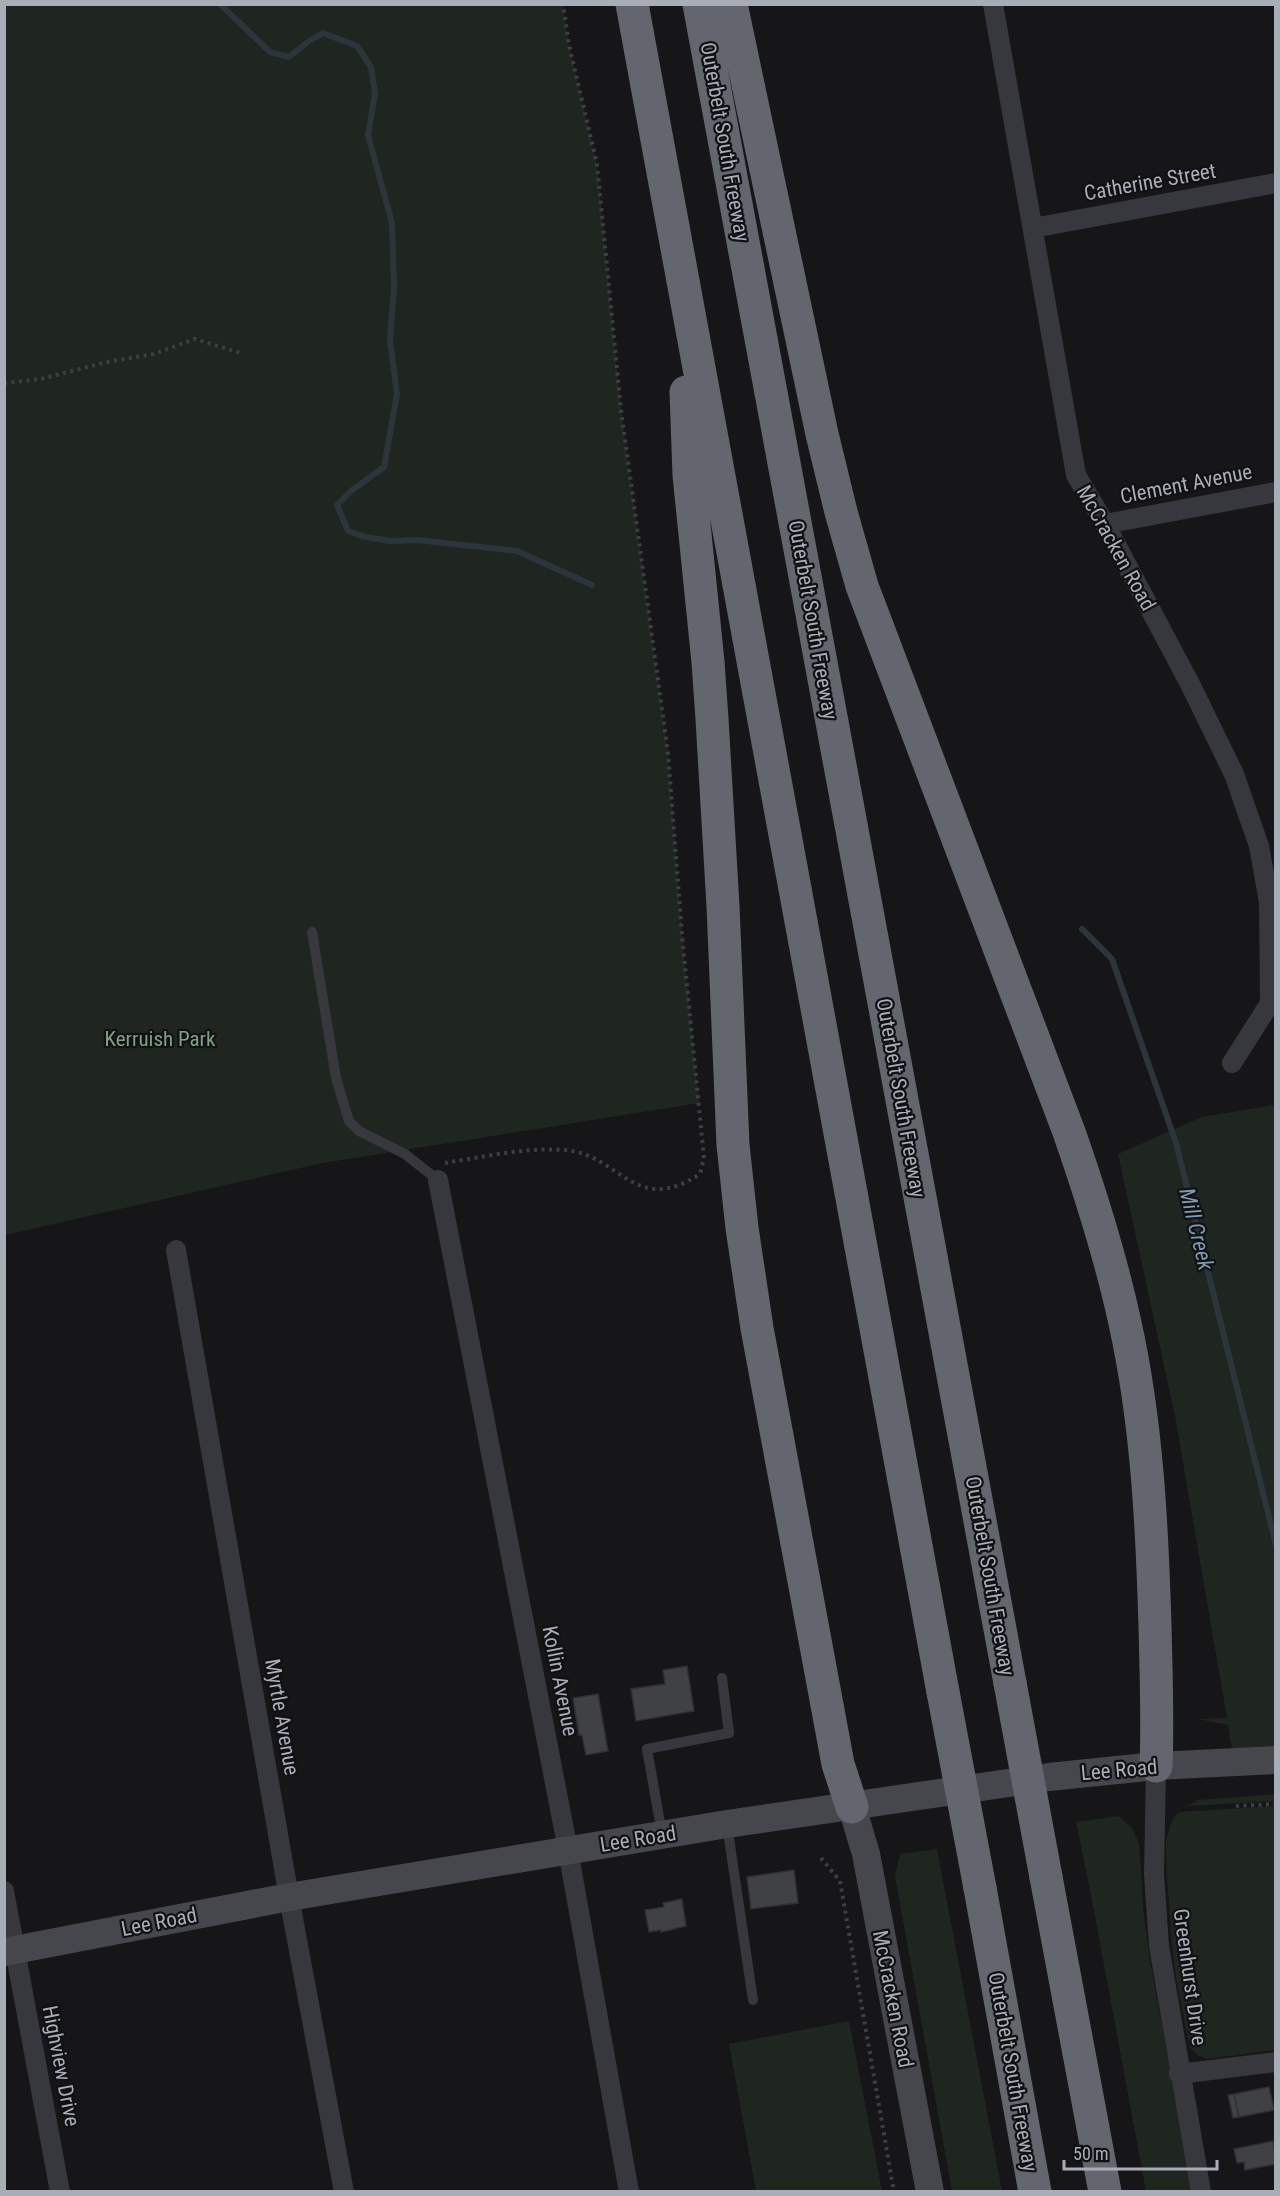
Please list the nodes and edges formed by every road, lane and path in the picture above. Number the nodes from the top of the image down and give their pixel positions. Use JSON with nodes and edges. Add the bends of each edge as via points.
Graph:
{"nodes":[{"id":1,"x":563,"y":4,"type":"edge"},
{"id":2,"x":632,"y":4,"type":"edge"},
{"id":3,"x":699,"y":4,"type":"edge"},
{"id":4,"x":731,"y":4,"type":"edge"},
{"id":5,"x":993,"y":4,"type":"edge"},
{"id":6,"x":1275,"y":183,"type":"edge"},
{"id":7,"x":1032,"y":228,"type":"junction"},
{"id":8,"x":683,"y":285,"type":"junction"},
{"id":9,"x":241,"y":353,"type":"dead end"},
{"id":10,"x":4,"y":383,"type":"edge"},
{"id":11,"x":1275,"y":492,"type":"edge"},
{"id":12,"x":1105,"y":524,"type":"junction"},
{"id":13,"x":312,"y":932,"type":"dead end"},
{"id":14,"x":1232,"y":1063,"type":"dead end"},
{"id":15,"x":420,"y":1167,"type":"junction"},
{"id":16,"x":438,"y":1180,"type":"joint"},
{"id":17,"x":176,"y":1250,"type":"dead end"},
{"id":18,"x":722,"y":1678,"type":"dead end"},
{"id":19,"x":1275,"y":1760,"type":"edge"},
{"id":20,"x":1156,"y":1766,"type":"junction"},
{"id":21,"x":1275,"y":1804,"type":"edge"},
{"id":22,"x":1236,"y":1806,"type":"dead end"},
{"id":23,"x":852,"y":1807,"type":"junction"},
{"id":24,"x":727,"y":1824,"type":"junction"},
{"id":25,"x":662,"y":1835,"type":"junction"},
{"id":26,"x":568,"y":1850,"type":"junction"},
{"id":27,"x":821,"y":1858,"type":"dead end"},
{"id":28,"x":4,"y":1891,"type":"edge"},
{"id":29,"x":289,"y":1897,"type":"junction"},
{"id":30,"x":10,"y":1951,"type":"edge"},
{"id":31,"x":753,"y":2000,"type":"dead end"},
{"id":32,"x":1275,"y":2062,"type":"edge"},
{"id":33,"x":1179,"y":2074,"type":"junction"},
{"id":34,"x":60,"y":2192,"type":"edge"},
{"id":35,"x":344,"y":2192,"type":"edge"},
{"id":36,"x":629,"y":2192,"type":"edge"},
{"id":37,"x":894,"y":2192,"type":"edge"},
{"id":38,"x":930,"y":2192,"type":"edge"},
{"id":39,"x":1035,"y":2192,"type":"edge"},
{"id":40,"x":1105,"y":2192,"type":"edge"},
{"id":41,"x":1201,"y":2192,"type":"edge"}],
"edges":[{"from":1,"to":15,"type":"path","via":[[597,164],[621,410],[668,753],[704,1158],[700,1174],[684,1185],[656,1189],[639,1187],[591,1157],[566,1150],[514,1152]]},
{"from":2,"to":8,"type":"highway","name":"Outerbelt South Freeway"},
{"from":3,"to":40,"type":"highway","name":"Outerbelt South Freeway","bridge":true},
{"from":4,"to":20,"type":"highway","via":[[819,423],[859,576],[1069,1132],[1117,1289],[1133,1366],[1149,1491]]},
{"from":5,"to":7,"type":"street","name":"McCracken Road"},
{"from":6,"to":7,"type":"street","name":"Catherine Street"},
{"from":7,"to":12,"type":"street","name":"McCracken Road","via":[[1076,475]]},
{"from":8,"to":23,"type":"highway","via":[[688,475],[710,684],[740,1218],[838,1764]]},
{"from":8,"to":39,"type":"highway","name":"Outerbelt South Freeway","bridge":true},
{"from":9,"to":10,"type":"path","via":[[195,339],[154,354],[41,379]]},
{"from":11,"to":12,"type":"street","name":"Clement Avenue"},
{"from":12,"to":14,"type":"street","name":"McCracken Road","via":[[1234,774],[1259,846],[1269,902],[1270,1003]]},
{"from":13,"to":15,"type":"lane","via":[[336,1078],[349,1121]]},
{"from":15,"to":16,"type":"lane"},
{"from":16,"to":26,"type":"street","name":"Kollin Avenue"},
{"from":17,"to":29,"type":"street","name":"Myrtle Avenue"},
{"from":18,"to":25,"type":"lane","via":[[729,1733],[647,1749]]},
{"from":19,"to":20,"type":"main road","name":"Lee Road"},
{"from":20,"to":23,"type":"main road","name":"Lee Road","via":[[1049,1777]]},
{"from":20,"to":33,"type":"street","name":"Greenhurst Drive","via":[[1156,1912]]},
{"from":21,"to":22,"type":"path"},
{"from":23,"to":24,"type":"main road","name":"Lee Road"},
{"from":23,"to":38,"type":"main road","name":"McCracken Road","via":[[866,1854]]},
{"from":24,"to":25,"type":"main road","name":"Lee Road"},
{"from":24,"to":31,"type":"lane"},
{"from":25,"to":26,"type":"main road","name":"Lee Road"},
{"from":26,"to":29,"type":"main road","name":"Lee Road"},
{"from":26,"to":36,"type":"street","name":"Kollin Avenue"},
{"from":27,"to":37,"type":"path","via":[[840,1881]]},
{"from":28,"to":30,"type":"street","name":"Highview Drive"},
{"from":29,"to":30,"type":"main road","name":"Lee Road"},
{"from":29,"to":35,"type":"street","name":"Myrtle Avenue"},
{"from":30,"to":34,"type":"street","name":"Highview Drive"},
{"from":32,"to":33,"type":"street"},
{"from":33,"to":41,"type":"street","name":"Greenhurst Drive"}]}
